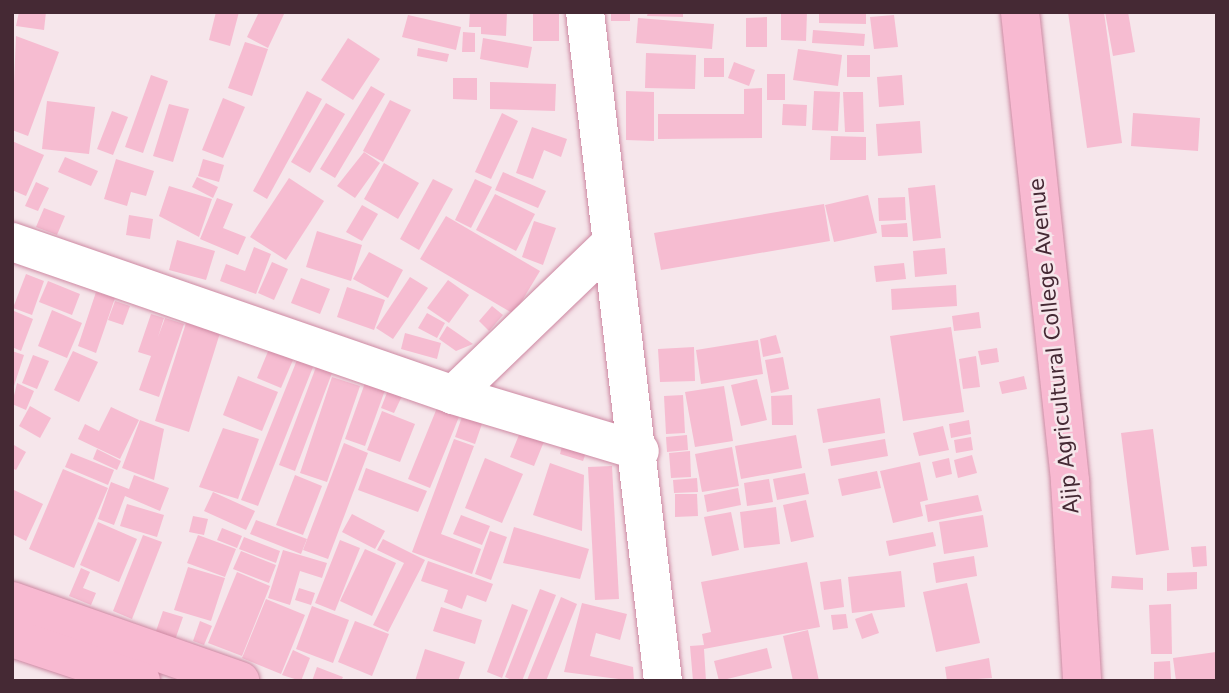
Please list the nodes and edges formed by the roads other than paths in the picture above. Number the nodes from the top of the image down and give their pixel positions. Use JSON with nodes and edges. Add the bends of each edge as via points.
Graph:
{"nodes":[{"id":1,"x":584,"y":12,"type":"edge"},
{"id":2,"x":1020,"y":12,"type":"edge"},
{"id":3,"x":12,"y":242,"type":"edge"},
{"id":4,"x":608,"y":246,"type":"junction"},
{"id":5,"x":453,"y":395,"type":"junction"},
{"id":6,"x":640,"y":451,"type":"junction"},
{"id":7,"x":12,"y":601,"type":"edge"},
{"id":8,"x":12,"y":638,"type":"edge"},
{"id":9,"x":141,"y":681,"type":"edge"},
{"id":10,"x":240,"y":681,"type":"edge"},
{"id":11,"x":663,"y":681,"type":"edge"},
{"id":12,"x":1082,"y":681,"type":"edge"}],
"edges":[{"from":1,"to":4,"type":"street"},
{"from":2,"to":12,"type":"main road","name":"Ajip Agricultural College Avenue","via":[[1070,482]]},
{"from":3,"to":5,"type":"street"},
{"from":4,"to":5,"type":"street"},
{"from":4,"to":6,"type":"street"},
{"from":5,"to":6,"type":"street"},
{"from":6,"to":11,"type":"street"},
{"from":7,"to":10,"type":"main road"},
{"from":8,"to":9,"type":"main road"}]}
